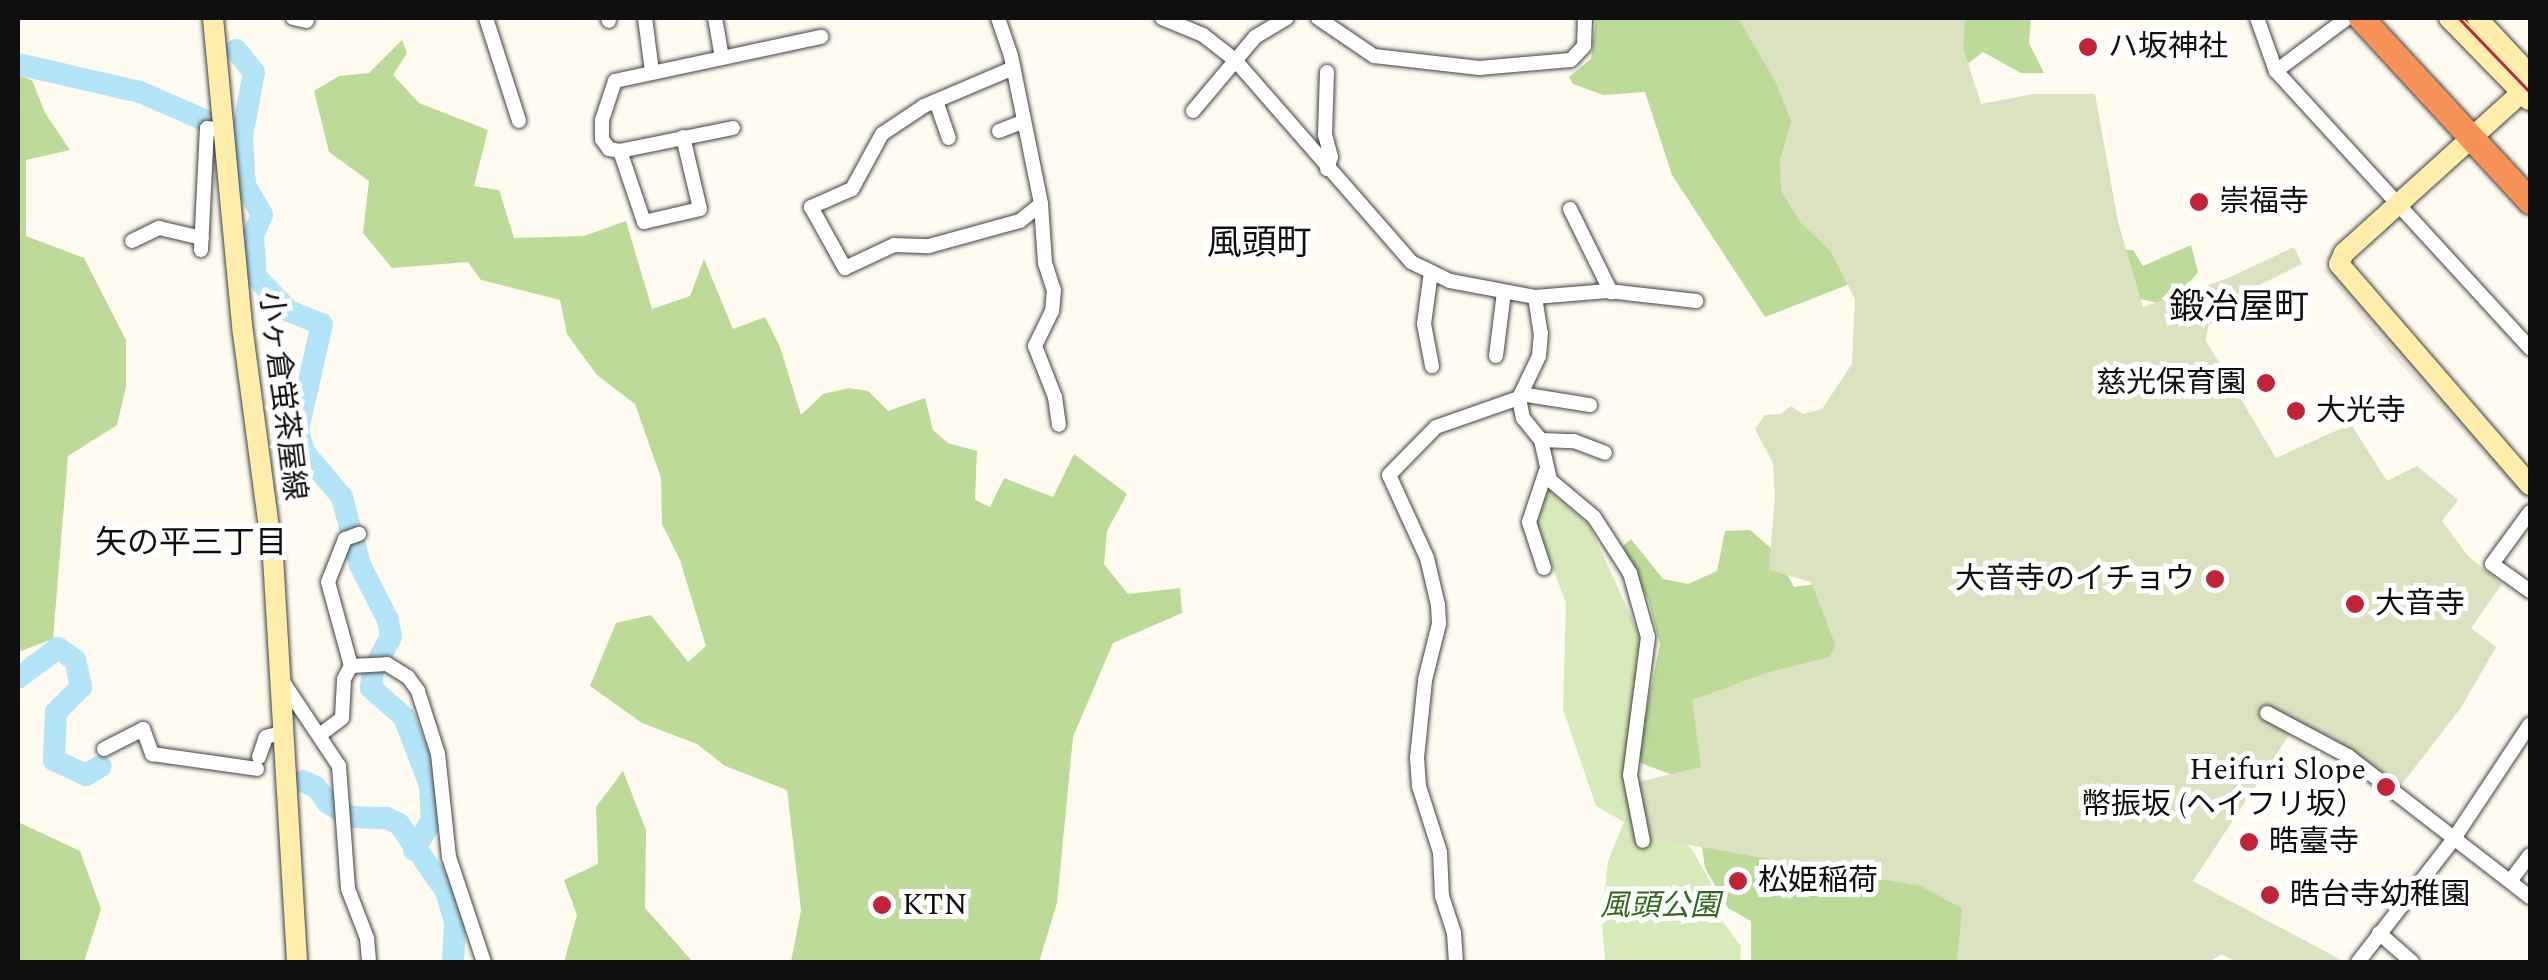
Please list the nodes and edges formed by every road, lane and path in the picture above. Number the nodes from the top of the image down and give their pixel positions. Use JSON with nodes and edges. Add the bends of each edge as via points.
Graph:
{"nodes":[{"id":1,"x":213,"y":18,"type":"edge"},
{"id":2,"x":486,"y":18,"type":"edge"},
{"id":3,"x":646,"y":18,"type":"edge"},
{"id":4,"x":715,"y":18,"type":"edge"},
{"id":5,"x":998,"y":18,"type":"edge"},
{"id":6,"x":1162,"y":18,"type":"edge"},
{"id":7,"x":1287,"y":18,"type":"edge"},
{"id":8,"x":1318,"y":18,"type":"edge"},
{"id":9,"x":1585,"y":18,"type":"edge"},
{"id":10,"x":2256,"y":18,"type":"edge"},
{"id":11,"x":2347,"y":18,"type":"edge"},
{"id":12,"x":2361,"y":18,"type":"edge"},
{"id":13,"x":2449,"y":18,"type":"edge"},
{"id":14,"x":2477,"y":18,"type":"edge"},
{"id":15,"x":821,"y":37,"type":"dead end"},
{"id":16,"x":722,"y":58,"type":"junction"},
{"id":17,"x":1235,"y":60,"type":"junction"},
{"id":18,"x":1011,"y":69,"type":"junction"},
{"id":19,"x":652,"y":70,"type":"junction"},
{"id":20,"x":2276,"y":71,"type":"junction"},
{"id":21,"x":1328,"y":72,"type":"dead end"},
{"id":22,"x":2528,"y":89,"type":"edge"},
{"id":23,"x":936,"y":101,"type":"junction"},
{"id":24,"x":1192,"y":111,"type":"dead end"},
{"id":25,"x":519,"y":121,"type":"dead end"},
{"id":26,"x":1022,"y":122,"type":"junction"},
{"id":27,"x":733,"y":128,"type":"dead end"},
{"id":28,"x":222,"y":130,"type":"junction"},
{"id":29,"x":1000,"y":131,"type":"dead end"},
{"id":30,"x":684,"y":137,"type":"junction"},
{"id":31,"x":948,"y":138,"type":"dead end"},
{"id":32,"x":2472,"y":142,"type":"junction"},
{"id":33,"x":620,"y":150,"type":"junction"},
{"id":34,"x":1327,"y":168,"type":"junction"},
{"id":35,"x":2530,"y":201,"type":"edge"},
{"id":36,"x":1041,"y":204,"type":"junction"},
{"id":37,"x":2401,"y":204,"type":"junction"},
{"id":38,"x":1570,"y":209,"type":"dead end"},
{"id":39,"x":132,"y":241,"type":"dead end"},
{"id":40,"x":1432,"y":272,"type":"junction"},
{"id":41,"x":1504,"y":292,"type":"junction"},
{"id":42,"x":1611,"y":292,"type":"junction"},
{"id":43,"x":1534,"y":297,"type":"junction"},
{"id":44,"x":1696,"y":301,"type":"dead end"},
{"id":45,"x":2530,"y":348,"type":"edge"},
{"id":46,"x":1496,"y":356,"type":"dead end"},
{"id":47,"x":1432,"y":366,"type":"dead end"},
{"id":48,"x":1520,"y":396,"type":"junction"},
{"id":49,"x":1590,"y":405,"type":"dead end"},
{"id":50,"x":1059,"y":424,"type":"dead end"},
{"id":51,"x":1540,"y":440,"type":"junction"},
{"id":52,"x":1605,"y":453,"type":"dead end"},
{"id":53,"x":1546,"y":470,"type":"junction"},
{"id":54,"x":2530,"y":485,"type":"edge"},
{"id":55,"x":2530,"y":512,"type":"edge"},
{"id":56,"x":352,"y":537,"type":"dead end"},
{"id":57,"x":1544,"y":568,"type":"dead end"},
{"id":58,"x":2530,"y":591,"type":"edge"},
{"id":59,"x":351,"y":666,"type":"junction"},
{"id":60,"x":282,"y":682,"type":"junction"},
{"id":61,"x":2267,"y":713,"type":"dead end"},
{"id":62,"x":2530,"y":724,"type":"edge"},
{"id":63,"x":285,"y":732,"type":"junction"},
{"id":64,"x":321,"y":734,"type":"junction"},
{"id":65,"x":2517,"y":746,"type":"junction"},
{"id":66,"x":104,"y":749,"type":"dead end"},
{"id":67,"x":2530,"y":756,"type":"edge"},
{"id":68,"x":2454,"y":840,"type":"junction"},
{"id":69,"x":1643,"y":841,"type":"dead end"},
{"id":70,"x":2530,"y":856,"type":"edge"},
{"id":71,"x":2511,"y":880,"type":"junction"},
{"id":72,"x":2530,"y":898,"type":"edge"},
{"id":73,"x":2379,"y":934,"type":"junction"},
{"id":74,"x":296,"y":962,"type":"edge"},
{"id":75,"x":369,"y":962,"type":"edge"},
{"id":76,"x":484,"y":962,"type":"edge"},
{"id":77,"x":1456,"y":962,"type":"edge"},
{"id":78,"x":2358,"y":962,"type":"edge"},
{"id":79,"x":2412,"y":962,"type":"edge"}],
"edges":[{"from":1,"to":28,"type":"street","name":"小ヶ倉蛍茶屋線"},
{"from":2,"to":25,"type":"street"},
{"from":3,"to":19,"type":"street"},
{"from":4,"to":16,"type":"street"},
{"from":5,"to":18,"type":"street"},
{"from":6,"to":17,"type":"street"},
{"from":7,"to":17,"type":"street"},
{"from":8,"to":9,"type":"street","via":[[1374,56],[1478,68],[1571,60],[1584,46]]},
{"from":10,"to":20,"type":"street"},
{"from":11,"to":20,"type":"street"},
{"from":12,"to":32,"type":"highway"},
{"from":13,"to":22,"type":"street"},
{"from":14,"to":22,"type":"street"},
{"from":15,"to":16,"type":"street"},
{"from":16,"to":19,"type":"street"},
{"from":17,"to":24,"type":"street"},
{"from":17,"to":34,"type":"street"},
{"from":18,"to":23,"type":"street"},
{"from":18,"to":26,"type":"street"},
{"from":19,"to":33,"type":"street","via":[[611,83],[602,139]]},
{"from":20,"to":37,"type":"street"},
{"from":21,"to":34,"type":"street"},
{"from":22,"to":32,"type":"street"},
{"from":23,"to":31,"type":"street"},
{"from":23,"to":36,"type":"street","via":[[882,134],[848,193],[811,208],[845,268],[894,245],[929,246],[1020,221]]},
{"from":26,"to":29,"type":"street"},
{"from":26,"to":36,"type":"street"},
{"from":27,"to":30,"type":"street"},
{"from":28,"to":39,"type":"street","via":[[208,128],[202,244],[159,228]]},
{"from":28,"to":60,"type":"street","name":"小ヶ倉蛍茶屋線","via":[[274,558]]},
{"from":30,"to":33,"type":"street"},
{"from":30,"to":33,"type":"street","via":[[700,209],[644,222]]},
{"from":32,"to":35,"type":"highway"},
{"from":32,"to":37,"type":"street"},
{"from":34,"to":40,"type":"street","via":[[1410,262]]},
{"from":36,"to":50,"type":"street","via":[[1054,290],[1052,312],[1035,346]]},
{"from":37,"to":45,"type":"street"},
{"from":37,"to":54,"type":"street","via":[[2344,253],[2342,272]]},
{"from":38,"to":42,"type":"street"},
{"from":40,"to":41,"type":"street"},
{"from":40,"to":47,"type":"street","via":[[1424,324]]},
{"from":41,"to":43,"type":"street"},
{"from":41,"to":46,"type":"street"},
{"from":42,"to":43,"type":"street"},
{"from":42,"to":44,"type":"street"},
{"from":43,"to":48,"type":"street","via":[[1539,356]]},
{"from":48,"to":49,"type":"street"},
{"from":48,"to":51,"type":"street","via":[[1524,418]]},
{"from":48,"to":77,"type":"street","via":[[1436,426],[1389,475],[1427,558],[1438,605],[1440,624],[1425,680],[1419,786],[1440,852]]},
{"from":51,"to":52,"type":"street","via":[[1574,440]]},
{"from":51,"to":53,"type":"street"},
{"from":53,"to":57,"type":"street","via":[[1528,522]]},
{"from":53,"to":69,"type":"street","via":[[1594,518],[1630,573],[1648,637],[1630,775]]},
{"from":55,"to":58,"type":"street","via":[[2492,564]]},
{"from":56,"to":59,"type":"street","via":[[328,582]]},
{"from":59,"to":64,"type":"street","via":[[342,718]]},
{"from":59,"to":76,"type":"street","via":[[387,664],[418,691],[438,754],[448,857]]},
{"from":60,"to":63,"type":"street","name":"小ヶ倉蛍茶屋線"},
{"from":60,"to":64,"type":"street"},
{"from":61,"to":68,"type":"street","via":[[2348,756]]},
{"from":62,"to":65,"type":"street"},
{"from":63,"to":66,"type":"street","via":[[266,737],[258,763],[152,754],[143,729]]},
{"from":63,"to":74,"type":"street","name":"小ヶ倉蛍茶屋線"},
{"from":64,"to":75,"type":"street","via":[[340,766],[348,890]]},
{"from":65,"to":67,"type":"street"},
{"from":65,"to":68,"type":"street"},
{"from":68,"to":71,"type":"street"},
{"from":68,"to":73,"type":"street"},
{"from":70,"to":71,"type":"street"},
{"from":71,"to":72,"type":"street"},
{"from":73,"to":78,"type":"street"},
{"from":73,"to":79,"type":"street"}]}
